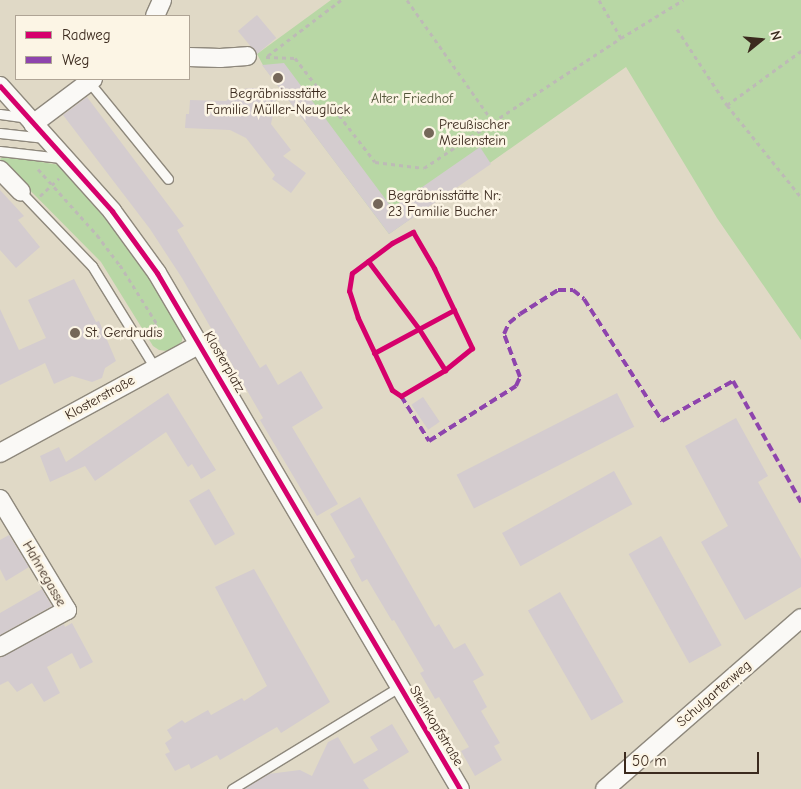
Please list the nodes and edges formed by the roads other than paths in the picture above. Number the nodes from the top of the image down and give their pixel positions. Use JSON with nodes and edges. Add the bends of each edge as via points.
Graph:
{"nodes":[{"id":1,"x":162,"y":0,"type":"edge"},
{"id":2,"x":155,"y":15,"type":"edge"},
{"id":3,"x":190,"y":56,"type":"edge"},
{"id":4,"x":247,"y":56,"type":"dead end"},
{"id":5,"x":91,"y":80,"type":"edge"},
{"id":6,"x":3,"y":93,"type":"edge"},
{"id":7,"x":0,"y":114,"type":"edge"},
{"id":8,"x":30,"y":121,"type":"junction"},
{"id":9,"x":0,"y":133,"type":"edge"},
{"id":10,"x":46,"y":138,"type":"junction"},
{"id":11,"x":0,"y":151,"type":"edge"},
{"id":12,"x":68,"y":162,"type":"junction"},
{"id":13,"x":0,"y":170,"type":"edge"},
{"id":14,"x":168,"y":179,"type":"dead end"},
{"id":15,"x":27,"y":198,"type":"joint"},
{"id":16,"x":200,"y":344,"type":"junction"},
{"id":17,"x":155,"y":368,"type":"junction"},
{"id":18,"x":0,"y":453,"type":"edge"},
{"id":19,"x":0,"y":499,"type":"edge"},
{"id":20,"x":801,"y":618,"type":"edge"},
{"id":21,"x":0,"y":647,"type":"edge"},
{"id":22,"x":396,"y":681,"type":"junction"},
{"id":23,"x":232,"y":789,"type":"edge"},
{"id":24,"x":460,"y":789,"type":"edge"},
{"id":25,"x":605,"y":789,"type":"edge"}],
"edges":[{"from":1,"to":2,"type":"street"},
{"from":3,"to":4,"type":"street"},
{"from":5,"to":8,"type":"street"},
{"from":5,"to":14,"type":"lane"},
{"from":6,"to":8,"type":"street","name":"Klosterplatz"},
{"from":7,"to":8,"type":"lane"},
{"from":8,"to":10,"type":"street","name":"Klosterplatz"},
{"from":9,"to":10,"type":"lane"},
{"from":10,"to":12,"type":"street","name":"Klosterplatz"},
{"from":11,"to":12,"type":"lane"},
{"from":12,"to":16,"type":"street","name":"Klosterplatz","via":[[135,242]]},
{"from":13,"to":15,"type":"street"},
{"from":15,"to":17,"type":"lane","via":[[92,266]]},
{"from":16,"to":17,"type":"street","name":"Klosterstraße"},
{"from":16,"to":22,"type":"street","name":"Klosterplatz"},
{"from":17,"to":18,"type":"street","name":"Klosterstraße"},
{"from":19,"to":21,"type":"street","name":"Hahnegasse","via":[[67,610]]},
{"from":20,"to":25,"type":"street","name":"Schulgartenweg"},
{"from":22,"to":23,"type":"lane"},
{"from":22,"to":24,"type":"street","name":"Steinkopfstraße"}]}
